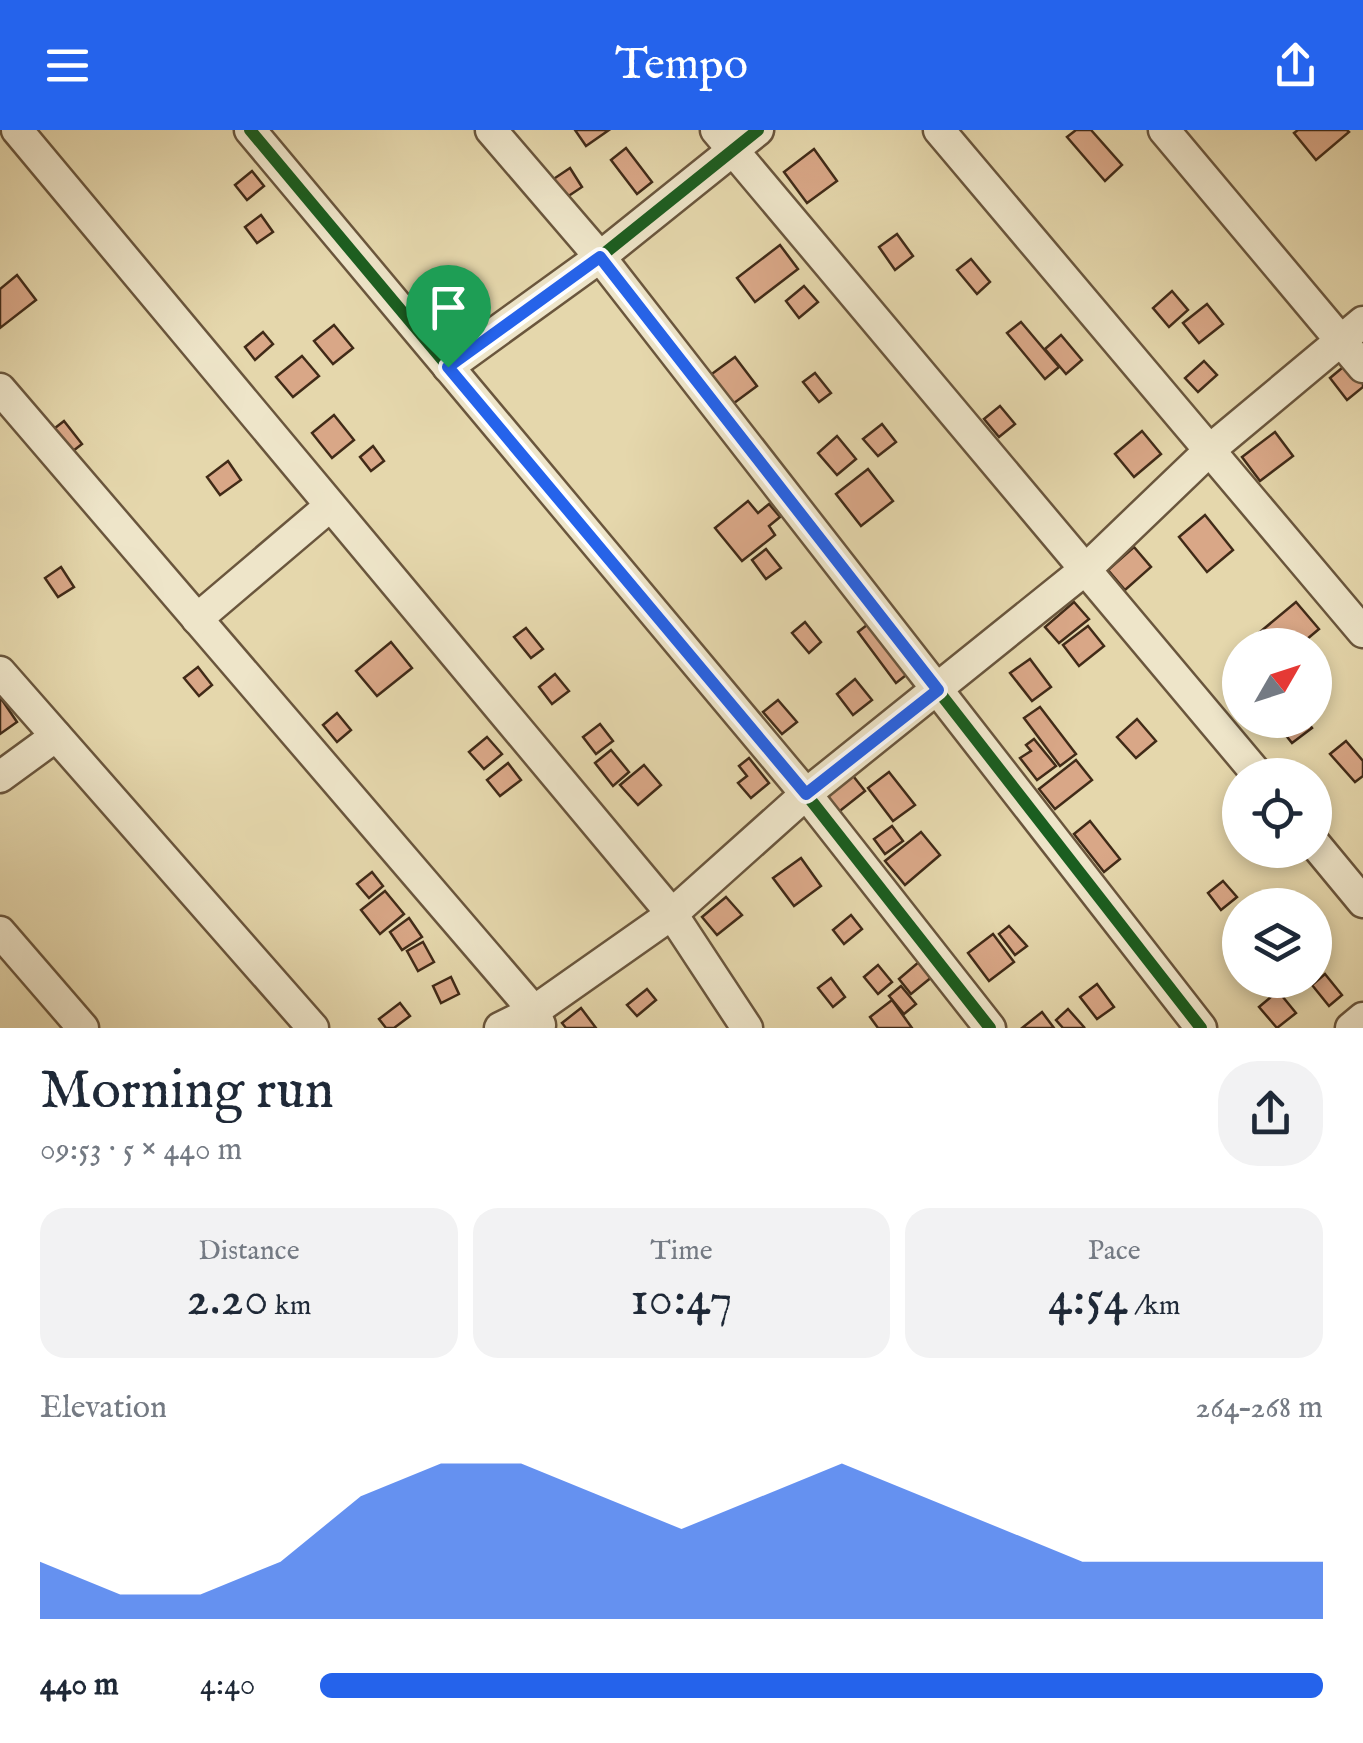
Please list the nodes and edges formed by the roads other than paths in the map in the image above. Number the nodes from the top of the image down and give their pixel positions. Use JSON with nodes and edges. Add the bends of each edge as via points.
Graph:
{"nodes":[{"id":1,"x":17,"y":130,"type":"edge"},
{"id":2,"x":250,"y":130,"type":"edge"},
{"id":3,"x":491,"y":130,"type":"edge"},
{"id":4,"x":758,"y":130,"type":"edge"},
{"id":5,"x":939,"y":130,"type":"edge"},
{"id":6,"x":1164,"y":130,"type":"edge"},
{"id":7,"x":725,"y":140,"type":"edge"},
{"id":8,"x":600,"y":257,"type":"junction"},
{"id":9,"x":1353,"y":332,"type":"edge"},
{"id":10,"x":448,"y":367,"type":"junction"},
{"id":11,"x":1363,"y":367,"type":"edge"},
{"id":12,"x":0,"y":389,"type":"edge"},
{"id":13,"x":1212,"y":448,"type":"junction"},
{"id":14,"x":330,"y":506,"type":"junction"},
{"id":15,"x":1087,"y":568,"type":"junction"},
{"id":16,"x":197,"y":620,"type":"junction"},
{"id":17,"x":1363,"y":632,"type":"edge"},
{"id":18,"x":0,"y":672,"type":"edge"},
{"id":19,"x":938,"y":690,"type":"junction"},
{"id":20,"x":56,"y":736,"type":"junction"},
{"id":21,"x":1244,"y":758,"type":"edge"},
{"id":22,"x":0,"y":777,"type":"edge"},
{"id":23,"x":806,"y":794,"type":"junction"},
{"id":24,"x":1332,"y":865,"type":"edge"},
{"id":25,"x":1363,"y":902,"type":"edge"},
{"id":26,"x":672,"y":914,"type":"junction"},
{"id":27,"x":0,"y":932,"type":"edge"},
{"id":28,"x":1363,"y":1018,"type":"edge"},
{"id":29,"x":538,"y":1019,"type":"edge"},
{"id":30,"x":83,"y":1028,"type":"edge"},
{"id":31,"x":313,"y":1028,"type":"edge"},
{"id":32,"x":500,"y":1028,"type":"edge"},
{"id":33,"x":747,"y":1028,"type":"edge"},
{"id":34,"x":990,"y":1028,"type":"edge"},
{"id":35,"x":1201,"y":1028,"type":"edge"},
{"id":36,"x":1351,"y":1028,"type":"edge"}],
"edges":[{"from":1,"to":14,"type":"street"},
{"from":2,"to":10,"type":"street"},
{"from":3,"to":8,"type":"street"},
{"from":4,"to":7,"type":"street"},
{"from":5,"to":13,"type":"street"},
{"from":6,"to":9,"type":"street"},
{"from":7,"to":8,"type":"street"},
{"from":7,"to":15,"type":"street"},
{"from":8,"to":10,"type":"street"},
{"from":8,"to":19,"type":"street"},
{"from":9,"to":11,"type":"street"},
{"from":9,"to":13,"type":"street"},
{"from":10,"to":23,"type":"street"},
{"from":12,"to":16,"type":"street"},
{"from":13,"to":15,"type":"street"},
{"from":13,"to":17,"type":"street"},
{"from":14,"to":16,"type":"street"},
{"from":14,"to":26,"type":"street"},
{"from":15,"to":19,"type":"street"},
{"from":15,"to":21,"type":"street"},
{"from":16,"to":29,"type":"street"},
{"from":18,"to":20,"type":"street"},
{"from":19,"to":23,"type":"street"},
{"from":19,"to":35,"type":"street"},
{"from":20,"to":22,"type":"street"},
{"from":20,"to":31,"type":"street"},
{"from":23,"to":26,"type":"street"},
{"from":23,"to":34,"type":"street"},
{"from":24,"to":25,"type":"street"},
{"from":26,"to":29,"type":"street"},
{"from":26,"to":33,"type":"street"},
{"from":27,"to":30,"type":"street"},
{"from":28,"to":36,"type":"street"},
{"from":29,"to":32,"type":"street"}]}
